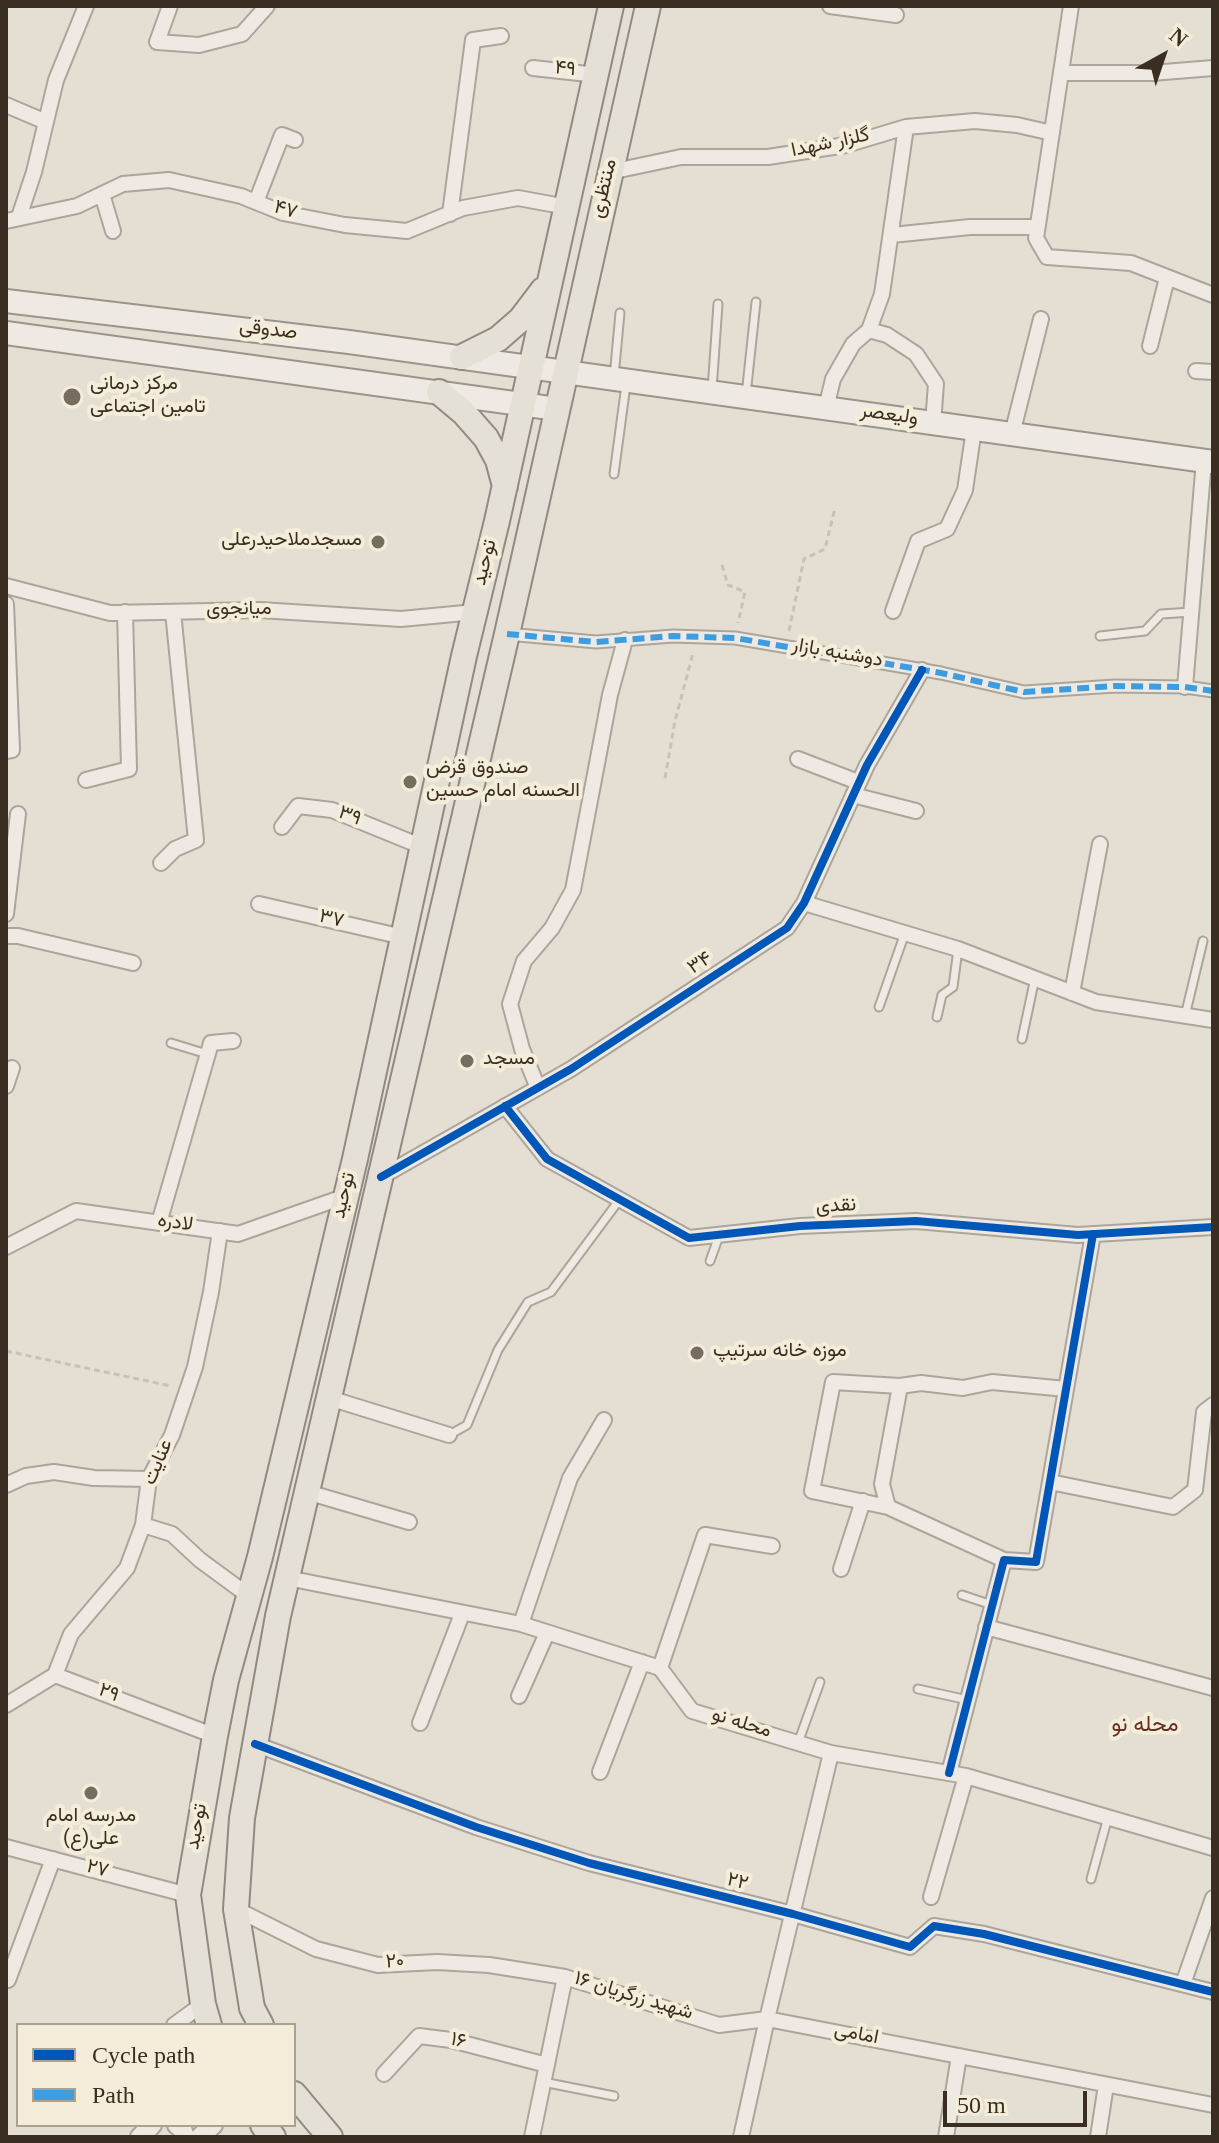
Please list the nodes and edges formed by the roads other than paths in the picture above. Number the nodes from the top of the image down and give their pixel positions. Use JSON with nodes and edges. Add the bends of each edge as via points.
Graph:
{"nodes":[{"id":1,"x":86,"y":6,"type":"edge"},
{"id":2,"x":170,"y":6,"type":"edge"},
{"id":3,"x":267,"y":6,"type":"edge"},
{"id":4,"x":611,"y":6,"type":"edge"},
{"id":5,"x":648,"y":6,"type":"edge"},
{"id":6,"x":830,"y":6,"type":"edge"},
{"id":7,"x":1071,"y":6,"type":"edge"},
{"id":8,"x":896,"y":15,"type":"dead end"},
{"id":9,"x":501,"y":36,"type":"dead end"},
{"id":10,"x":533,"y":68,"type":"dead end"},
{"id":11,"x":1213,"y":68,"type":"edge"},
{"id":12,"x":1061,"y":73,"type":"junction"},
{"id":13,"x":597,"y":75,"type":"junction"},
{"id":14,"x":6,"y":105,"type":"edge"},
{"id":15,"x":46,"y":122,"type":"junction"},
{"id":16,"x":906,"y":127,"type":"junction"},
{"id":17,"x":1052,"y":133,"type":"junction"},
{"id":18,"x":295,"y":140,"type":"dead end"},
{"id":19,"x":610,"y":172,"type":"junction"},
{"id":20,"x":102,"y":194,"type":"junction"},
{"id":21,"x":256,"y":202,"type":"junction"},
{"id":22,"x":567,"y":207,"type":"junction"},
{"id":23,"x":450,"y":214,"type":"junction"},
{"id":24,"x":12,"y":219,"type":"edge"},
{"id":25,"x":1037,"y":227,"type":"junction"},
{"id":26,"x":113,"y":231,"type":"dead end"},
{"id":27,"x":892,"y":235,"type":"junction"},
{"id":28,"x":551,"y":278,"type":"junction"},
{"id":29,"x":1167,"y":278,"type":"junction"},
{"id":30,"x":1213,"y":295,"type":"edge"},
{"id":31,"x":6,"y":301,"type":"edge"},
{"id":32,"x":756,"y":302,"type":"dead end"},
{"id":33,"x":718,"y":304,"type":"dead end"},
{"id":34,"x":620,"y":313,"type":"dead end"},
{"id":35,"x":1041,"y":319,"type":"dead end"},
{"id":36,"x":869,"y":330,"type":"junction"},
{"id":37,"x":6,"y":333,"type":"edge"},
{"id":38,"x":307,"y":337,"type":"junction"},
{"id":39,"x":1150,"y":346,"type":"dead end"},
{"id":40,"x":462,"y":357,"type":"junction"},
{"id":41,"x":530,"y":367,"type":"junction"},
{"id":42,"x":1196,"y":371,"type":"dead end"},
{"id":43,"x":565,"y":372,"type":"junction"},
{"id":44,"x":1213,"y":372,"type":"edge"},
{"id":45,"x":300,"y":373,"type":"junction"},
{"id":46,"x":620,"y":380,"type":"junction"},
{"id":47,"x":439,"y":392,"type":"junction"},
{"id":48,"x":712,"y":392,"type":"junction"},
{"id":49,"x":746,"y":397,"type":"junction"},
{"id":50,"x":522,"y":404,"type":"junction"},
{"id":51,"x":826,"y":408,"type":"junction"},
{"id":52,"x":557,"y":409,"type":"junction"},
{"id":53,"x":933,"y":423,"type":"junction"},
{"id":54,"x":974,"y":429,"type":"junction"},
{"id":55,"x":1012,"y":434,"type":"junction"},
{"id":56,"x":1208,"y":461,"type":"edge"},
{"id":57,"x":614,"y":474,"type":"dead end"},
{"id":58,"x":505,"y":486,"type":"junction"},
{"id":59,"x":6,"y":586,"type":"edge"},
{"id":60,"x":6,"y":604,"type":"edge"},
{"id":61,"x":893,"y":611,"type":"dead end"},
{"id":62,"x":125,"y":612,"type":"junction"},
{"id":63,"x":173,"y":612,"type":"junction"},
{"id":64,"x":475,"y":612,"type":"junction"},
{"id":65,"x":1192,"y":612,"type":"junction"},
{"id":66,"x":507,"y":634,"type":"junction"},
{"id":67,"x":1100,"y":636,"type":"dead end"},
{"id":68,"x":625,"y":640,"type":"junction"},
{"id":69,"x":922,"y":670,"type":"junction"},
{"id":70,"x":1185,"y":687,"type":"junction"},
{"id":71,"x":1213,"y":691,"type":"edge"},
{"id":72,"x":6,"y":751,"type":"edge"},
{"id":73,"x":798,"y":759,"type":"dead end"},
{"id":74,"x":86,"y":780,"type":"dead end"},
{"id":75,"x":856,"y":788,"type":"junction"},
{"id":76,"x":916,"y":811,"type":"dead end"},
{"id":77,"x":18,"y":814,"type":"dead end"},
{"id":78,"x":282,"y":827,"type":"dead end"},
{"id":79,"x":1100,"y":844,"type":"dead end"},
{"id":80,"x":423,"y":847,"type":"junction"},
{"id":81,"x":161,"y":863,"type":"dead end"},
{"id":82,"x":804,"y":903,"type":"junction"},
{"id":83,"x":259,"y":904,"type":"dead end"},
{"id":84,"x":6,"y":914,"type":"edge"},
{"id":85,"x":905,"y":933,"type":"junction"},
{"id":86,"x":6,"y":936,"type":"edge"},
{"id":87,"x":403,"y":937,"type":"junction"},
{"id":88,"x":1203,"y":941,"type":"dead end"},
{"id":89,"x":958,"y":949,"type":"junction"},
{"id":90,"x":133,"y":963,"type":"dead end"},
{"id":91,"x":1035,"y":978,"type":"junction"},
{"id":92,"x":1072,"y":993,"type":"junction"},
{"id":93,"x":879,"y":1007,"type":"dead end"},
{"id":94,"x":1185,"y":1016,"type":"junction"},
{"id":95,"x":937,"y":1017,"type":"dead end"},
{"id":96,"x":1213,"y":1020,"type":"edge"},
{"id":97,"x":1022,"y":1039,"type":"dead end"},
{"id":98,"x":233,"y":1041,"type":"dead end"},
{"id":99,"x":171,"y":1043,"type":"dead end"},
{"id":100,"x":208,"y":1055,"type":"junction"},
{"id":101,"x":12,"y":1068,"type":"dead end"},
{"id":102,"x":6,"y":1086,"type":"edge"},
{"id":103,"x":538,"y":1088,"type":"junction"},
{"id":104,"x":505,"y":1106,"type":"junction"},
{"id":105,"x":381,"y":1177,"type":"junction"},
{"id":106,"x":346,"y":1196,"type":"junction"},
{"id":107,"x":620,"y":1199,"type":"junction"},
{"id":108,"x":159,"y":1223,"type":"junction"},
{"id":109,"x":1213,"y":1227,"type":"edge"},
{"id":110,"x":220,"y":1231,"type":"junction"},
{"id":111,"x":720,"y":1234,"type":"junction"},
{"id":112,"x":1093,"y":1234,"type":"junction"},
{"id":113,"x":6,"y":1247,"type":"edge"},
{"id":114,"x":710,"y":1261,"type":"dead end"},
{"id":115,"x":315,"y":1325,"type":"junction"},
{"id":116,"x":345,"y":1332,"type":"junction"},
{"id":117,"x":900,"y":1386,"type":"junction"},
{"id":118,"x":1066,"y":1389,"type":"junction"},
{"id":119,"x":329,"y":1398,"type":"junction"},
{"id":120,"x":1213,"y":1405,"type":"edge"},
{"id":121,"x":604,"y":1420,"type":"dead end"},
{"id":122,"x":449,"y":1435,"type":"joint"},
{"id":123,"x":149,"y":1479,"type":"junction"},
{"id":124,"x":1050,"y":1482,"type":"junction"},
{"id":125,"x":6,"y":1485,"type":"edge"},
{"id":126,"x":307,"y":1492,"type":"junction"},
{"id":127,"x":863,"y":1501,"type":"junction"},
{"id":128,"x":888,"y":1507,"type":"junction"},
{"id":129,"x":409,"y":1522,"type":"dead end"},
{"id":130,"x":143,"y":1525,"type":"junction"},
{"id":131,"x":772,"y":1546,"type":"dead end"},
{"id":132,"x":1004,"y":1560,"type":"junction"},
{"id":133,"x":841,"y":1569,"type":"dead end"},
{"id":134,"x":287,"y":1578,"type":"junction"},
{"id":135,"x":962,"y":1595,"type":"dead end"},
{"id":136,"x":249,"y":1596,"type":"junction"},
{"id":137,"x":992,"y":1605,"type":"junction"},
{"id":138,"x":462,"y":1614,"type":"junction"},
{"id":139,"x":521,"y":1624,"type":"junction"},
{"id":140,"x":986,"y":1627,"type":"junction"},
{"id":141,"x":547,"y":1633,"type":"junction"},
{"id":142,"x":642,"y":1662,"type":"junction"},
{"id":143,"x":660,"y":1668,"type":"junction"},
{"id":144,"x":55,"y":1675,"type":"junction"},
{"id":145,"x":820,"y":1682,"type":"dead end"},
{"id":146,"x":1213,"y":1688,"type":"edge"},
{"id":147,"x":918,"y":1689,"type":"dead end"},
{"id":148,"x":519,"y":1696,"type":"dead end"},
{"id":149,"x":968,"y":1700,"type":"junction"},
{"id":150,"x":6,"y":1705,"type":"edge"},
{"id":151,"x":420,"y":1723,"type":"dead end"},
{"id":152,"x":215,"y":1736,"type":"junction"},
{"id":153,"x":798,"y":1743,"type":"junction"},
{"id":154,"x":255,"y":1744,"type":"junction"},
{"id":155,"x":831,"y":1753,"type":"junction"},
{"id":156,"x":600,"y":1772,"type":"dead end"},
{"id":157,"x":949,"y":1773,"type":"junction"},
{"id":158,"x":966,"y":1776,"type":"junction"},
{"id":159,"x":1108,"y":1817,"type":"junction"},
{"id":160,"x":6,"y":1847,"type":"edge"},
{"id":161,"x":1213,"y":1848,"type":"edge"},
{"id":162,"x":53,"y":1859,"type":"junction"},
{"id":163,"x":1091,"y":1879,"type":"dead end"},
{"id":164,"x":188,"y":1895,"type":"junction"},
{"id":165,"x":931,"y":1897,"type":"dead end"},
{"id":166,"x":1213,"y":1898,"type":"edge"},
{"id":167,"x":236,"y":1909,"type":"junction"},
{"id":168,"x":793,"y":1914,"type":"junction"},
{"id":169,"x":565,"y":1977,"type":"junction"},
{"id":170,"x":8,"y":1980,"type":"dead end"},
{"id":171,"x":1183,"y":1984,"type":"junction"},
{"id":172,"x":1213,"y":1992,"type":"edge"},
{"id":173,"x":203,"y":2018,"type":"edge"},
{"id":174,"x":767,"y":2019,"type":"junction"},
{"id":175,"x":182,"y":2023,"type":"edge"},
{"id":176,"x":260,"y":2023,"type":"edge"},
{"id":177,"x":959,"y":2056,"type":"junction"},
{"id":178,"x":547,"y":2065,"type":"junction"},
{"id":179,"x":384,"y":2074,"type":"dead end"},
{"id":180,"x":543,"y":2082,"type":"junction"},
{"id":181,"x":1106,"y":2085,"type":"junction"},
{"id":182,"x":296,"y":2096,"type":"edge"},
{"id":183,"x":614,"y":2096,"type":"dead end"},
{"id":184,"x":1213,"y":2105,"type":"edge"},
{"id":185,"x":330,"y":2137,"type":"edge"},
{"id":186,"x":532,"y":2137,"type":"edge"},
{"id":187,"x":741,"y":2137,"type":"edge"},
{"id":188,"x":946,"y":2137,"type":"edge"},
{"id":189,"x":1098,"y":2137,"type":"edge"}],
"edges":[{"from":1,"to":15,"type":"street","via":[[56,80]]},
{"from":2,"to":3,"type":"street","via":[[157,42],[199,45],[242,34]]},
{"from":4,"to":13,"type":"main road","name":"منتظری"},
{"from":5,"to":19,"type":"main road","name":"منتظری"},
{"from":6,"to":8,"type":"street"},
{"from":7,"to":12,"type":"street"},
{"from":9,"to":23,"type":"street","via":[[473,40]]},
{"from":10,"to":13,"type":"street","name":"۴۹"},
{"from":11,"to":12,"type":"street"},
{"from":12,"to":17,"type":"street"},
{"from":13,"to":22,"type":"main road","name":"منتظری"},
{"from":14,"to":15,"type":"street"},
{"from":15,"to":24,"type":"street","via":[[34,172]]},
{"from":16,"to":17,"type":"street","name":"گلزار شهدا","via":[[975,121]]},
{"from":16,"to":19,"type":"street","name":"گلزار شهدا","via":[[846,145],[768,157],[681,157]]},
{"from":16,"to":27,"type":"street"},
{"from":17,"to":25,"type":"street"},
{"from":18,"to":21,"type":"street","via":[[282,135]]},
{"from":19,"to":43,"type":"main road","name":"منتظری"},
{"from":20,"to":21,"type":"street","name":"۴۷","via":[[123,184],[169,180]]},
{"from":20,"to":24,"type":"street","name":"۴۷","via":[[77,206]]},
{"from":20,"to":26,"type":"street"},
{"from":21,"to":23,"type":"street","name":"۴۷","via":[[345,225],[407,231]]},
{"from":22,"to":23,"type":"street","name":"۴۷","via":[[518,198]]},
{"from":22,"to":28,"type":"main road","name":"منتظری"},
{"from":25,"to":27,"type":"street"},
{"from":25,"to":29,"type":"street","via":[[1036,238],[1047,257],[1131,263]]},
{"from":27,"to":36,"type":"street","via":[[882,294]]},
{"from":28,"to":40,"type":"main road","via":[[521,319],[498,339]]},
{"from":28,"to":41,"type":"main road","name":"منتظری"},
{"from":29,"to":30,"type":"street"},
{"from":29,"to":39,"type":"street"},
{"from":31,"to":38,"type":"main road","name":"صدوقی"},
{"from":32,"to":49,"type":"lane"},
{"from":33,"to":48,"type":"lane"},
{"from":34,"to":46,"type":"lane"},
{"from":35,"to":55,"type":"street"},
{"from":36,"to":51,"type":"street","via":[[853,344],[833,379]]},
{"from":36,"to":53,"type":"street","via":[[916,354],[936,384]]},
{"from":37,"to":45,"type":"main road","name":"صدوقی"},
{"from":38,"to":40,"type":"main road","name":"صدوقی"},
{"from":38,"to":45,"type":"main road"},
{"from":40,"to":41,"type":"main road","name":"صدوقی"},
{"from":41,"to":43,"type":"main road","name":"صدوقی"},
{"from":41,"to":50,"type":"main road","name":"توحید"},
{"from":42,"to":44,"type":"street"},
{"from":43,"to":46,"type":"main road","name":"ولیعصر"},
{"from":43,"to":52,"type":"main road","name":"توحید"},
{"from":45,"to":47,"type":"main road","name":"صدوقی"},
{"from":46,"to":48,"type":"main road","name":"ولیعصر"},
{"from":46,"to":57,"type":"lane"},
{"from":47,"to":50,"type":"main road","name":"صدوقی"},
{"from":47,"to":58,"type":"main road","via":[[486,438]]},
{"from":48,"to":49,"type":"main road","name":"ولیعصر"},
{"from":49,"to":51,"type":"main road","name":"ولیعصر"},
{"from":50,"to":52,"type":"main road","name":"صدوقی"},
{"from":50,"to":58,"type":"main road","name":"توحید"},
{"from":51,"to":53,"type":"main road","name":"ولیعصر"},
{"from":52,"to":66,"type":"main road","name":"توحید"},
{"from":53,"to":54,"type":"main road","name":"ولیعصر"},
{"from":54,"to":55,"type":"main road","name":"ولیعصر"},
{"from":54,"to":61,"type":"street","via":[[965,490],[947,529],[918,541]]},
{"from":55,"to":56,"type":"main road","name":"ولیعصر"},
{"from":56,"to":65,"type":"street"},
{"from":58,"to":64,"type":"main road","name":"توحید"},
{"from":59,"to":62,"type":"street","name":"میانجوی","via":[[110,613]]},
{"from":60,"to":72,"type":"street","via":[[12,750]]},
{"from":62,"to":63,"type":"street","name":"میانجوی"},
{"from":62,"to":74,"type":"street","via":[[129,769]]},
{"from":63,"to":64,"type":"street","name":"میانجوی","via":[[260,610],[401,619]]},
{"from":63,"to":81,"type":"street","via":[[196,840],[175,849]]},
{"from":64,"to":80,"type":"main road","name":"توحید"},
{"from":65,"to":67,"type":"lane","via":[[1161,614],[1145,631]]},
{"from":65,"to":70,"type":"street"},
{"from":66,"to":68,"type":"street","name":"دوشنبه بازار"},
{"from":66,"to":105,"type":"main road","name":"توحید"},
{"from":68,"to":69,"type":"street","name":"دوشنبه بازار","via":[[735,638]]},
{"from":68,"to":103,"type":"street","via":[[573,890],[552,928],[524,961],[510,1004]]},
{"from":69,"to":70,"type":"street","name":"دوشنبه بازار","via":[[1024,692]]},
{"from":69,"to":75,"type":"street","name":"۳۴"},
{"from":70,"to":71,"type":"street","name":"دوشنبه بازار"},
{"from":73,"to":75,"type":"street"},
{"from":75,"to":76,"type":"street"},
{"from":75,"to":82,"type":"street","name":"۳۴"},
{"from":77,"to":84,"type":"street"},
{"from":78,"to":80,"type":"street","name":"۳۹","via":[[298,806],[332,810]]},
{"from":79,"to":92,"type":"street"},
{"from":80,"to":87,"type":"main road","name":"توحید"},
{"from":82,"to":85,"type":"street"},
{"from":82,"to":103,"type":"street","name":"۳۴","via":[[787,928]]},
{"from":83,"to":87,"type":"street","name":"۳۷"},
{"from":85,"to":89,"type":"street"},
{"from":85,"to":93,"type":"lane"},
{"from":86,"to":90,"type":"street"},
{"from":87,"to":106,"type":"main road","name":"توحید"},
{"from":88,"to":94,"type":"lane"},
{"from":89,"to":91,"type":"street"},
{"from":89,"to":95,"type":"lane","via":[[953,987],[942,995]]},
{"from":91,"to":92,"type":"street"},
{"from":91,"to":97,"type":"lane"},
{"from":92,"to":94,"type":"street","via":[[1096,1002]]},
{"from":94,"to":96,"type":"street"},
{"from":98,"to":100,"type":"street","via":[[211,1043]]},
{"from":99,"to":100,"type":"lane"},
{"from":100,"to":108,"type":"street"},
{"from":101,"to":102,"type":"street"},
{"from":103,"to":104,"type":"street","name":"۳۴"},
{"from":104,"to":105,"type":"street","name":"۳۴"},
{"from":104,"to":107,"type":"street","name":"نقدی","via":[[547,1159]]},
{"from":105,"to":116,"type":"main road","name":"توحید"},
{"from":106,"to":110,"type":"street","name":"لادره","via":[[238,1234]]},
{"from":106,"to":115,"type":"main road","name":"توحید"},
{"from":107,"to":111,"type":"street","name":"نقدی","via":[[689,1238]]},
{"from":107,"to":122,"type":"lane","via":[[551,1292],[528,1302],[498,1350],[467,1425]]},
{"from":108,"to":110,"type":"street","name":"لادره"},
{"from":108,"to":113,"type":"street","name":"لادره","via":[[76,1211]]},
{"from":109,"to":112,"type":"street","name":"نقدی"},
{"from":110,"to":123,"type":"street","name":"عنایت","via":[[195,1367],[172,1435]]},
{"from":111,"to":112,"type":"street","name":"نقدی","via":[[916,1221]]},
{"from":111,"to":114,"type":"lane"},
{"from":112,"to":118,"type":"street"},
{"from":115,"to":116,"type":"main road"},
{"from":115,"to":136,"type":"main road","name":"توحید"},
{"from":116,"to":119,"type":"main road","name":"توحید"},
{"from":117,"to":118,"type":"street","via":[[963,1388],[992,1382]]},
{"from":117,"to":127,"type":"street","via":[[833,1382],[812,1491]]},
{"from":117,"to":128,"type":"street","via":[[882,1484]]},
{"from":118,"to":124,"type":"street"},
{"from":119,"to":122,"type":"street"},
{"from":119,"to":126,"type":"main road","name":"توحید"},
{"from":120,"to":124,"type":"street","via":[[1204,1412],[1195,1490],[1173,1507]]},
{"from":121,"to":139,"type":"street","via":[[570,1478]]},
{"from":123,"to":125,"type":"street","via":[[54,1472]]},
{"from":123,"to":130,"type":"street","name":"عنایت"},
{"from":124,"to":132,"type":"street","via":[[1036,1562]]},
{"from":126,"to":129,"type":"street"},
{"from":126,"to":134,"type":"main road","name":"توحید"},
{"from":127,"to":128,"type":"street"},
{"from":127,"to":133,"type":"street"},
{"from":128,"to":132,"type":"street"},
{"from":130,"to":136,"type":"street","via":[[172,1534]]},
{"from":130,"to":144,"type":"street","name":"عنایت","via":[[127,1568],[71,1634]]},
{"from":131,"to":143,"type":"street","via":[[705,1535]]},
{"from":132,"to":137,"type":"street"},
{"from":134,"to":138,"type":"street"},
{"from":134,"to":154,"type":"main road","name":"توحید"},
{"from":135,"to":137,"type":"lane"},
{"from":136,"to":152,"type":"main road","name":"توحید"},
{"from":137,"to":140,"type":"street"},
{"from":138,"to":139,"type":"street"},
{"from":138,"to":151,"type":"street"},
{"from":139,"to":141,"type":"street"},
{"from":140,"to":146,"type":"street"},
{"from":140,"to":149,"type":"street"},
{"from":141,"to":142,"type":"street"},
{"from":141,"to":148,"type":"street"},
{"from":142,"to":143,"type":"street"},
{"from":142,"to":156,"type":"street"},
{"from":143,"to":153,"type":"street","name":"محله نو","via":[[692,1711]]},
{"from":144,"to":150,"type":"street"},
{"from":144,"to":152,"type":"street","name":"۲۹"},
{"from":145,"to":153,"type":"lane"},
{"from":147,"to":149,"type":"lane"},
{"from":149,"to":157,"type":"street"},
{"from":152,"to":164,"type":"main road","name":"توحید"},
{"from":153,"to":155,"type":"street","name":"محله نو"},
{"from":154,"to":167,"type":"main road","name":"توحید","via":[[242,1818]]},
{"from":154,"to":168,"type":"street","name":"۲۲","via":[[490,1832],[589,1863]]},
{"from":155,"to":157,"type":"street","name":"محله نو"},
{"from":155,"to":168,"type":"street"},
{"from":157,"to":158,"type":"street","name":"محله نو"},
{"from":158,"to":159,"type":"street","name":"محله نو"},
{"from":158,"to":165,"type":"street"},
{"from":159,"to":161,"type":"street","name":"محله نو"},
{"from":159,"to":163,"type":"lane"},
{"from":160,"to":162,"type":"street","name":"۲۷"},
{"from":162,"to":164,"type":"street","name":"۲۷"},
{"from":162,"to":170,"type":"street"},
{"from":164,"to":173,"type":"main road","name":"توحید"},
{"from":166,"to":171,"type":"street"},
{"from":167,"to":169,"type":"street","name":"۲۰","via":[[316,1949],[378,1965],[450,1963]]},
{"from":167,"to":176,"type":"main road","name":"توحید","via":[[252,2008]]},
{"from":168,"to":171,"type":"street","name":"۲۲","via":[[910,1947],[934,1926],[984,1934]]},
{"from":168,"to":174,"type":"street"},
{"from":169,"to":174,"type":"street","name":"۱۶ شهید زرگریان","via":[[719,2025]]},
{"from":169,"to":178,"type":"street","name":"۱۶ شهید زرگریان"},
{"from":171,"to":172,"type":"street","name":"۲۲"},
{"from":173,"to":175,"type":"street"},
{"from":174,"to":177,"type":"street","name":"امامی"},
{"from":174,"to":187,"type":"street"},
{"from":177,"to":181,"type":"street","name":"امامی"},
{"from":177,"to":188,"type":"street"},
{"from":178,"to":179,"type":"street","name":"۱۶","via":[[419,2036]]},
{"from":178,"to":180,"type":"street","name":"۱۶ شهید زرگریان"},
{"from":180,"to":183,"type":"lane"},
{"from":180,"to":186,"type":"street","name":"۱۶ شهید زرگریان"},
{"from":181,"to":184,"type":"street","name":"امامی"},
{"from":181,"to":189,"type":"street"},
{"from":182,"to":185,"type":"main road"}]}
